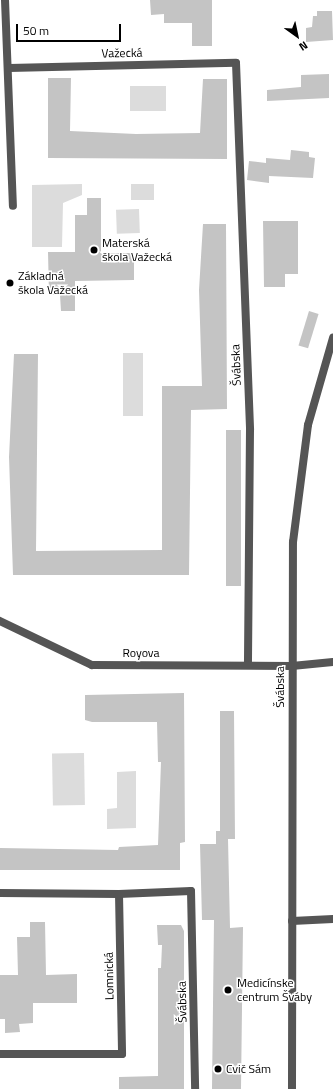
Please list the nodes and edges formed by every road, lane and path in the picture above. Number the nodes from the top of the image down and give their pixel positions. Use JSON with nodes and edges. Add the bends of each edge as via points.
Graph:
{"nodes":[{"id":1,"x":5,"y":0,"type":"edge"},
{"id":2,"x":236,"y":63,"type":"joint"},
{"id":3,"x":9,"y":68,"type":"junction"},
{"id":4,"x":13,"y":206,"type":"dead end"},
{"id":5,"x":333,"y":338,"type":"edge"},
{"id":6,"x":0,"y":621,"type":"edge"},
{"id":7,"x":333,"y":662,"type":"edge"},
{"id":8,"x":248,"y":666,"type":"junction"},
{"id":9,"x":292,"y":666,"type":"junction"},
{"id":10,"x":0,"y":893,"type":"edge"},
{"id":11,"x":119,"y":894,"type":"junction"},
{"id":12,"x":333,"y":919,"type":"edge"},
{"id":13,"x":292,"y":921,"type":"junction"},
{"id":14,"x":0,"y":1054,"type":"edge"},
{"id":15,"x":195,"y":1089,"type":"edge"},
{"id":16,"x":292,"y":1089,"type":"edge"}],
"edges":[{"from":1,"to":3,"type":"street"},
{"from":2,"to":3,"type":"street","name":"Važecká"},
{"from":2,"to":8,"type":"street","name":"Švábska","via":[[250,430]]},
{"from":3,"to":4,"type":"street"},
{"from":5,"to":9,"type":"street","name":"Švábska","via":[[315,394],[304,452],[293,542]]},
{"from":6,"to":8,"type":"street","name":"Royova","via":[[92,665]]},
{"from":7,"to":9,"type":"street","name":"Royova"},
{"from":8,"to":9,"type":"street","name":"Royova"},
{"from":9,"to":13,"type":"street","name":"Švábska"},
{"from":10,"to":11,"type":"street"},
{"from":11,"to":14,"type":"street","name":"Lomnická","via":[[122,1054]]},
{"from":11,"to":15,"type":"street","name":"Švábska","via":[[192,891]]},
{"from":12,"to":13,"type":"street"},
{"from":13,"to":16,"type":"street","name":"Švábska"}]}
